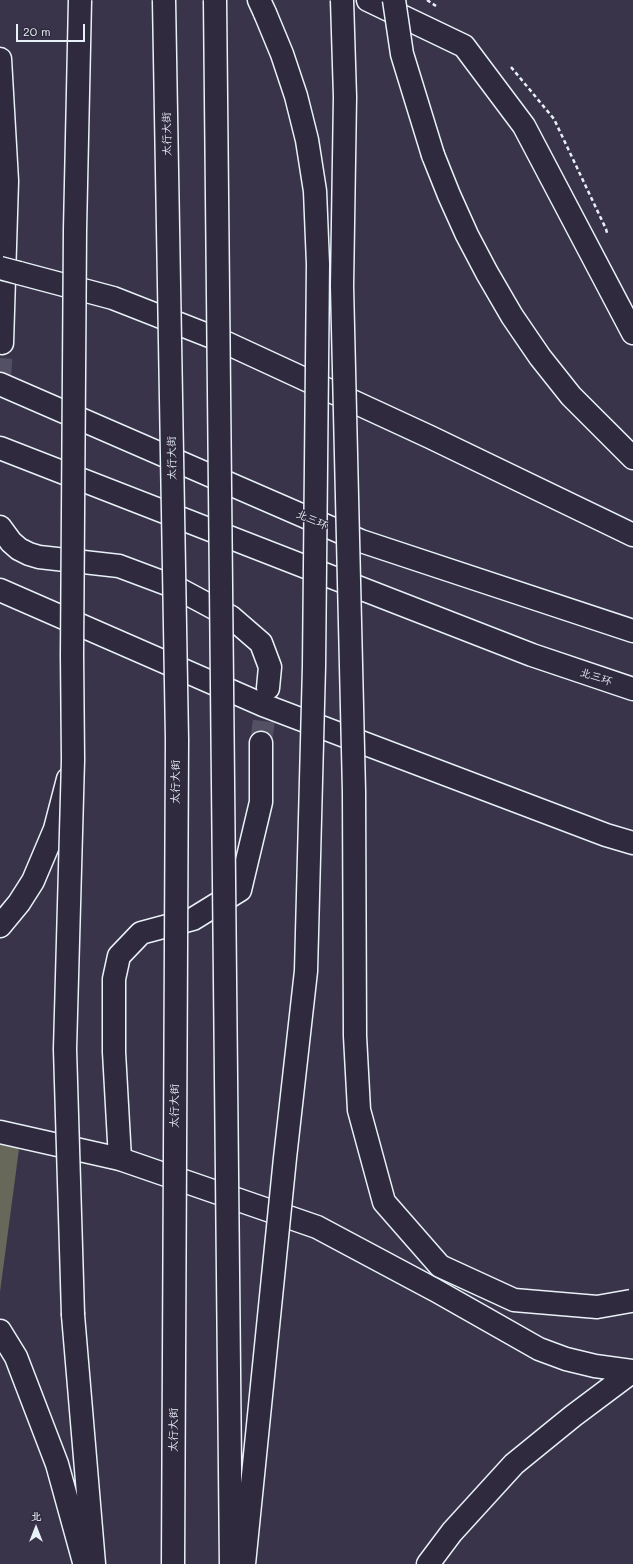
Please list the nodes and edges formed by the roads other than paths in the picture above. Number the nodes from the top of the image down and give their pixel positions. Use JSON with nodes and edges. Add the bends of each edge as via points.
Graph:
{"nodes":[{"id":1,"x":68,"y":0,"type":"edge"},
{"id":2,"x":80,"y":0,"type":"edge"},
{"id":3,"x":164,"y":0,"type":"edge"},
{"id":4,"x":214,"y":0,"type":"edge"},
{"id":5,"x":259,"y":0,"type":"edge"},
{"id":6,"x":342,"y":0,"type":"edge"},
{"id":7,"x":368,"y":0,"type":"edge"},
{"id":8,"x":394,"y":0,"type":"edge"},
{"id":9,"x":78,"y":45,"type":"junction"},
{"id":10,"x":0,"y":60,"type":"edge"},
{"id":11,"x":10,"y":270,"type":"edge"},
{"id":12,"x":633,"y":333,"type":"edge"},
{"id":13,"x":2,"y":343,"type":"dead end"},
{"id":14,"x":0,"y":384,"type":"edge"},
{"id":15,"x":0,"y":448,"type":"edge"},
{"id":16,"x":633,"y":458,"type":"edge"},
{"id":17,"x":0,"y":527,"type":"edge"},
{"id":18,"x":633,"y":535,"type":"edge"},
{"id":19,"x":0,"y":590,"type":"edge"},
{"id":20,"x":633,"y":631,"type":"edge"},
{"id":21,"x":268,"y":688,"type":"tunnel mouth"},
{"id":22,"x":633,"y":689,"type":"edge"},
{"id":23,"x":261,"y":743,"type":"tunnel mouth"},
{"id":24,"x":73,"y":760,"type":"junction"},
{"id":25,"x":606,"y":834,"type":"junction"},
{"id":26,"x":633,"y":843,"type":"edge"},
{"id":27,"x":633,"y":853,"type":"edge"},
{"id":28,"x":0,"y":926,"type":"edge"},
{"id":29,"x":0,"y":1132,"type":"edge"},
{"id":30,"x":120,"y":1159,"type":"junction"},
{"id":31,"x":632,"y":1300,"type":"edge"},
{"id":32,"x":0,"y":1331,"type":"edge"},
{"id":33,"x":633,"y":1371,"type":"edge"},
{"id":34,"x":84,"y":1564,"type":"edge"},
{"id":35,"x":94,"y":1564,"type":"edge"},
{"id":36,"x":173,"y":1564,"type":"edge"},
{"id":37,"x":231,"y":1564,"type":"edge"},
{"id":38,"x":244,"y":1564,"type":"edge"},
{"id":39,"x":428,"y":1564,"type":"edge"}],
"edges":[{"from":1,"to":9,"type":"main road"},
{"from":2,"to":9,"type":"main road","bridge":true},
{"from":3,"to":36,"type":"main road","name":"太行大街","bridge":true,"via":[[176,739]]},
{"from":4,"to":37,"type":"main road","bridge":true},
{"from":5,"to":38,"type":"main road","bridge":true,"via":[[282,54],[307,140],[315,191],[318,272],[314,666],[306,971]]},
{"from":6,"to":31,"type":"main road","bridge":true,"via":[[345,97],[342,286],[354,792],[355,1036],[359,1110],[384,1202],[440,1266],[514,1300],[597,1306]]},
{"from":7,"to":12,"type":"main road","via":[[464,46],[524,126]]},
{"from":8,"to":16,"type":"main road","bridge":true,"via":[[402,54],[433,155],[449,196],[486,273],[540,357],[571,396]]},
{"from":9,"to":24,"type":"main road","bridge":true},
{"from":10,"to":13,"type":"main road","via":[[7,181]]},
{"from":11,"to":18,"type":"main road","via":[[113,298],[220,340]]},
{"from":14,"to":20,"type":"main road","name":"北三环","via":[[361,541]]},
{"from":15,"to":22,"type":"main road","name":"北三环","via":[[532,655]]},
{"from":17,"to":21,"type":"main road","via":[[11,542],[29,554],[119,566],[175,587],[231,617],[261,643],[270,667]]},
{"from":19,"to":25,"type":"main road","via":[[263,705]]},
{"from":23,"to":30,"type":"main road","via":[[261,802],[240,890],[193,919],[141,933],[119,956],[114,979],[114,1052]]},
{"from":24,"to":28,"type":"main road","bridge":true,"via":[[55,829],[36,875],[19,903]]},
{"from":24,"to":35,"type":"main road","bridge":true,"via":[[65,1048],[73,1315]]},
{"from":25,"to":26,"type":"main road"},
{"from":25,"to":27,"type":"main road"},
{"from":29,"to":30,"type":"main road"},
{"from":30,"to":33,"type":"main road","via":[[317,1227],[538,1349],[595,1366]]},
{"from":32,"to":34,"type":"main road","via":[[16,1357],[57,1464]]},
{"from":33,"to":39,"type":"main road","via":[[514,1464],[452,1532]]}]}
